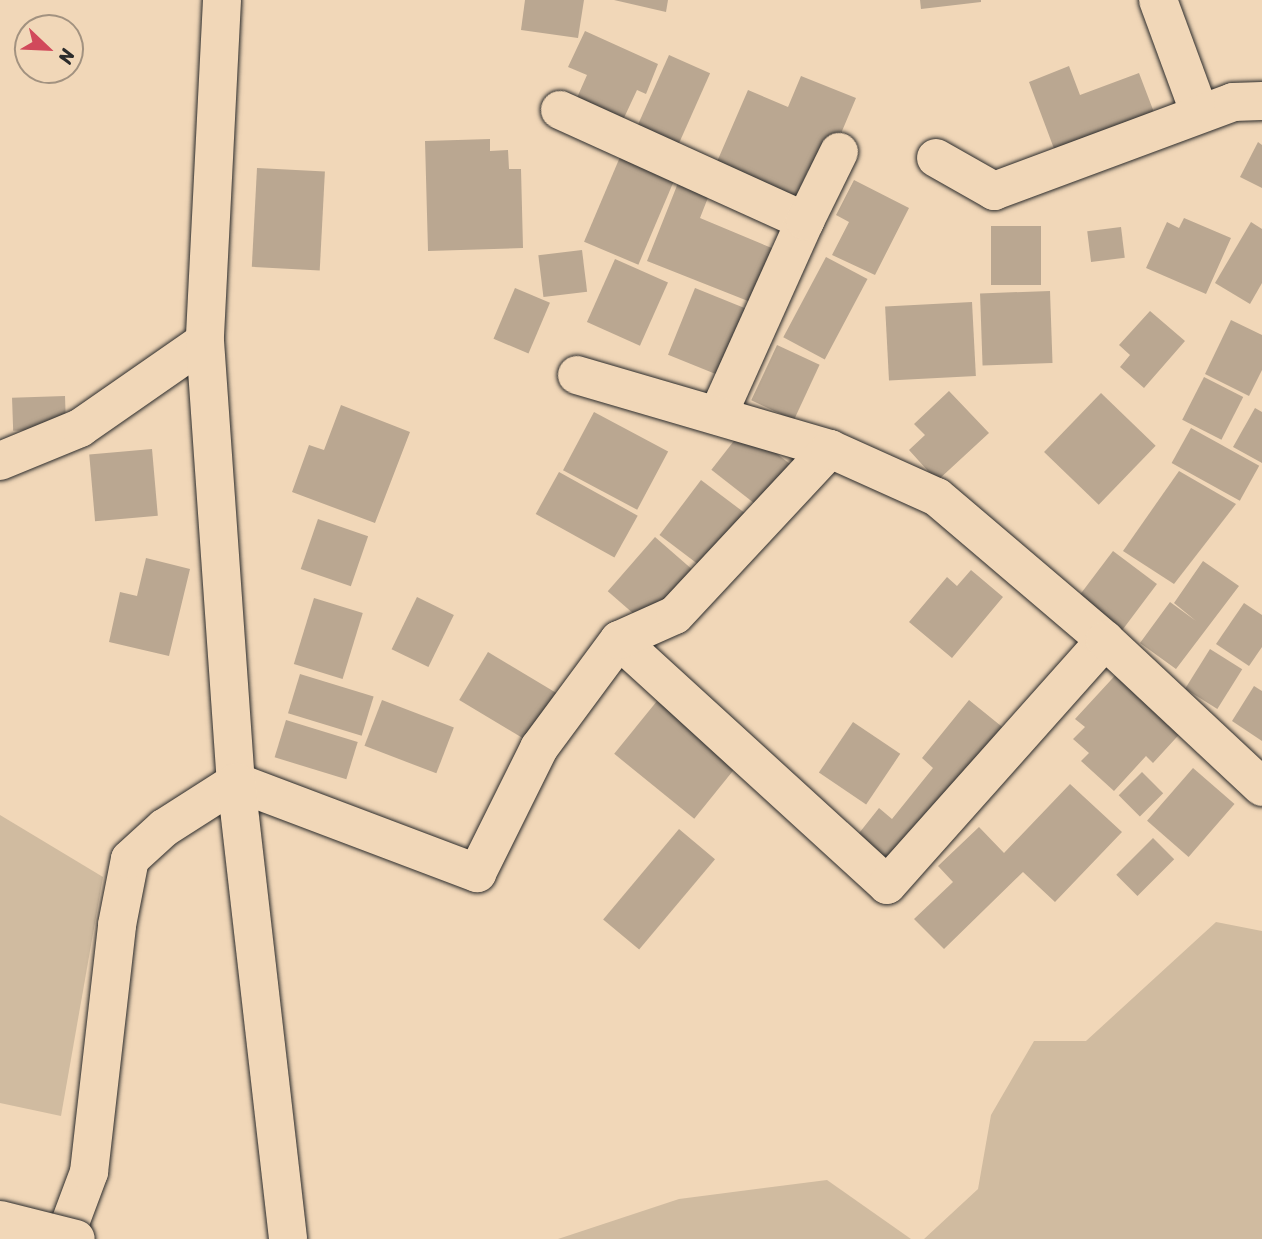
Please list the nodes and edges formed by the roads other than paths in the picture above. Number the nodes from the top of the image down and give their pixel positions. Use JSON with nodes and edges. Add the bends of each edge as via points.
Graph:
{"nodes":[{"id":1,"x":222,"y":0,"type":"edge"},
{"id":2,"x":1158,"y":0,"type":"edge"},
{"id":3,"x":1262,"y":101,"type":"edge"},
{"id":4,"x":560,"y":110,"type":"dead end"},
{"id":5,"x":1200,"y":114,"type":"junction"},
{"id":6,"x":839,"y":152,"type":"dead end"},
{"id":7,"x":936,"y":158,"type":"dead end"},
{"id":8,"x":805,"y":221,"type":"junction"},
{"id":9,"x":205,"y":341,"type":"junction"},
{"id":10,"x":577,"y":375,"type":"dead end"},
{"id":11,"x":718,"y":415,"type":"junction"},
{"id":12,"x":830,"y":449,"type":"junction"},
{"id":13,"x":0,"y":461,"type":"edge"},
{"id":14,"x":619,"y":640,"type":"junction"},
{"id":15,"x":1105,"y":640,"type":"junction"},
{"id":16,"x":236,"y":782,"type":"junction"},
{"id":17,"x":1262,"y":787,"type":"edge"},
{"id":18,"x":0,"y":1220,"type":"edge"},
{"id":19,"x":64,"y":1239,"type":"edge"},
{"id":20,"x":76,"y":1239,"type":"edge"},
{"id":21,"x":288,"y":1239,"type":"edge"}],
"edges":[{"from":1,"to":9,"type":"main road"},
{"from":2,"to":5,"type":"main road"},
{"from":3,"to":5,"type":"main road"},
{"from":4,"to":8,"type":"main road"},
{"from":5,"to":7,"type":"main road","via":[[994,191]]},
{"from":6,"to":8,"type":"main road"},
{"from":8,"to":11,"type":"main road"},
{"from":9,"to":13,"type":"main road","via":[[80,428]]},
{"from":9,"to":16,"type":"main road"},
{"from":10,"to":11,"type":"main road"},
{"from":11,"to":12,"type":"main road"},
{"from":12,"to":14,"type":"main road","via":[[675,615]]},
{"from":12,"to":15,"type":"main road","via":[[937,497]]},
{"from":14,"to":15,"type":"main road","via":[[887,885]]},
{"from":14,"to":16,"type":"main road","via":[[539,748],[477,873]]},
{"from":15,"to":17,"type":"main road"},
{"from":16,"to":19,"type":"main road","via":[[164,828],[130,859],[89,1172]]},
{"from":16,"to":21,"type":"main road"},
{"from":18,"to":20,"type":"main road","bridge":true}]}
